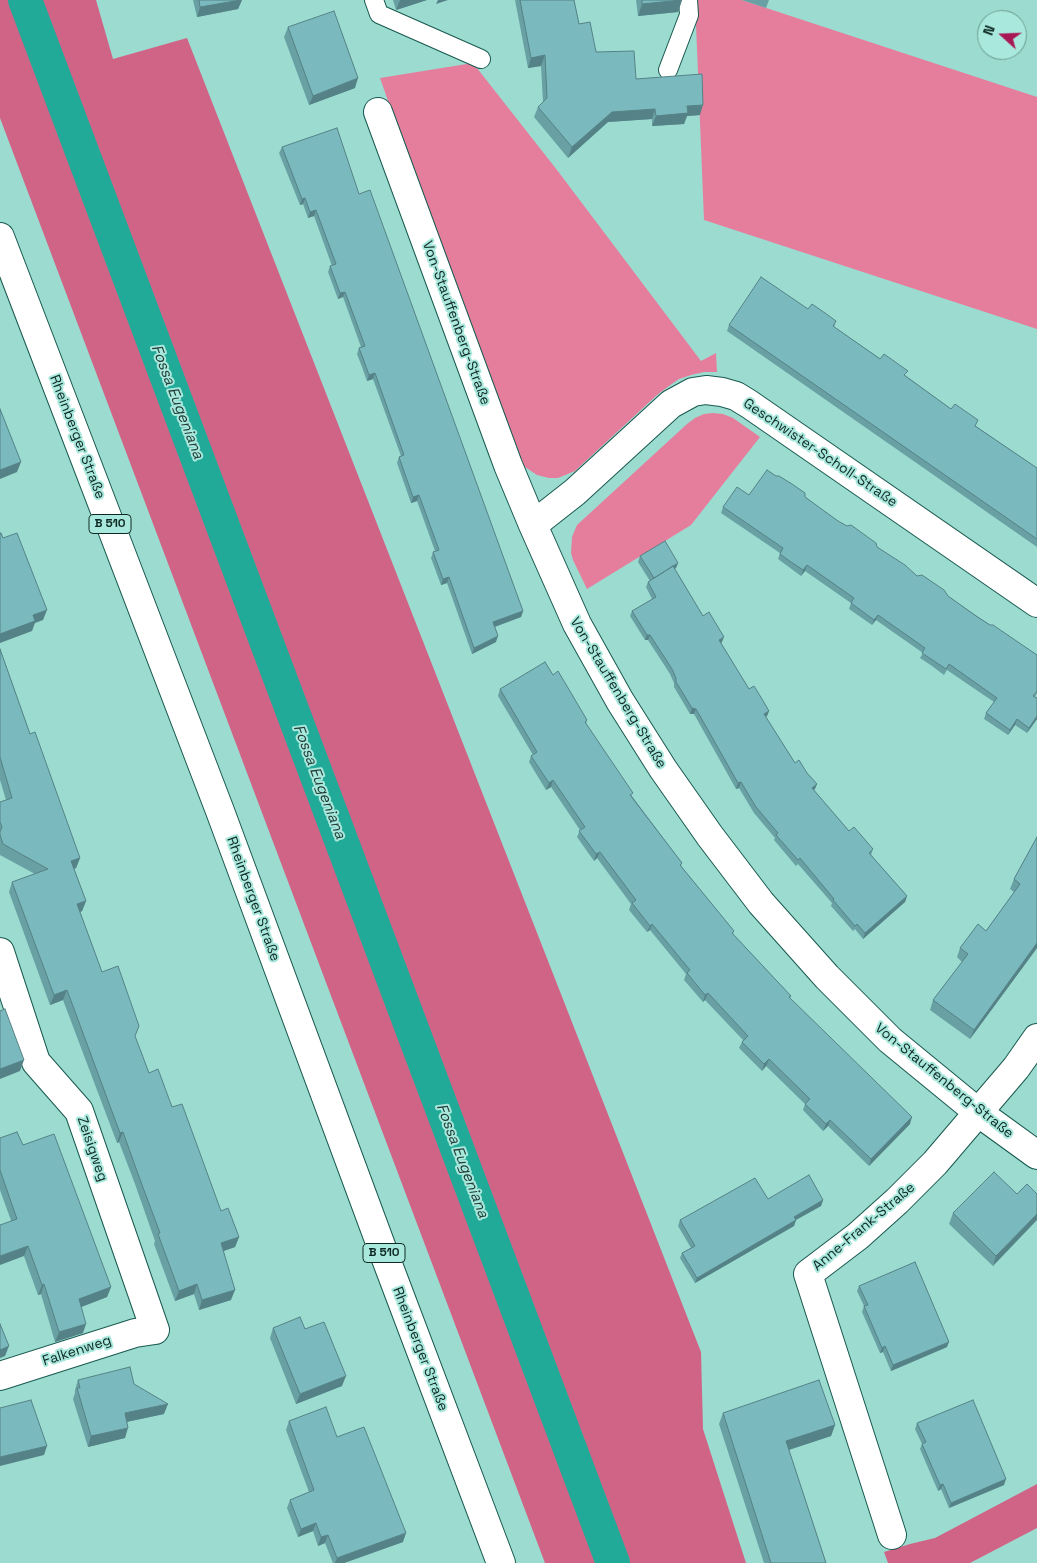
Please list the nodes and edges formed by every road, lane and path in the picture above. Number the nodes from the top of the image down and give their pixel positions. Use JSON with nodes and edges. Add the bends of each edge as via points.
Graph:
{"nodes":[{"id":1,"x":374,"y":0,"type":"edge"},
{"id":2,"x":688,"y":0,"type":"edge"},
{"id":3,"x":482,"y":59,"type":"dead end"},
{"id":4,"x":668,"y":70,"type":"dead end"},
{"id":5,"x":378,"y":112,"type":"dead end"},
{"id":6,"x":0,"y":237,"type":"edge"},
{"id":7,"x":533,"y":526,"type":"junction"},
{"id":8,"x":1037,"y":603,"type":"edge"},
{"id":9,"x":0,"y":952,"type":"edge"},
{"id":10,"x":1037,"y":1038,"type":"edge"},
{"id":11,"x":979,"y":1113,"type":"junction"},
{"id":12,"x":1037,"y":1155,"type":"edge"},
{"id":13,"x":155,"y":1330,"type":"joint"},
{"id":14,"x":0,"y":1376,"type":"edge"},
{"id":15,"x":892,"y":1535,"type":"dead end"},
{"id":16,"x":501,"y":1563,"type":"edge"}],
"edges":[{"from":1,"to":3,"type":"lane","via":[[379,14]]},
{"from":2,"to":4,"type":"lane","via":[[689,15]]},
{"from":5,"to":7,"type":"street","name":"Von-Stauffenberg-Straße"},
{"from":6,"to":16,"type":"street","name":"Rheinberger Straße","number":"B 510","via":[[220,811]]},
{"from":7,"to":8,"type":"street","name":"Geschwister-Scholl-Straße","via":[[676,401],[692,392],[722,392],[749,404]]},
{"from":7,"to":11,"type":"street","name":"Von-Stauffenberg-Straße","via":[[576,624],[610,684],[710,836],[761,903],[827,977],[890,1040]]},
{"from":9,"to":13,"type":"street","name":"Zeisigweg","via":[[36,1062],[79,1111]]},
{"from":10,"to":11,"type":"street","name":"Anne-Frank-Straße"},
{"from":11,"to":12,"type":"street","name":"Von-Stauffenberg-Straße"},
{"from":11,"to":15,"type":"street","name":"Anne-Frank-Straße","via":[[897,1201],[808,1274]]},
{"from":13,"to":14,"type":"street","name":"Falkenweg","via":[[135,1333]]}]}
